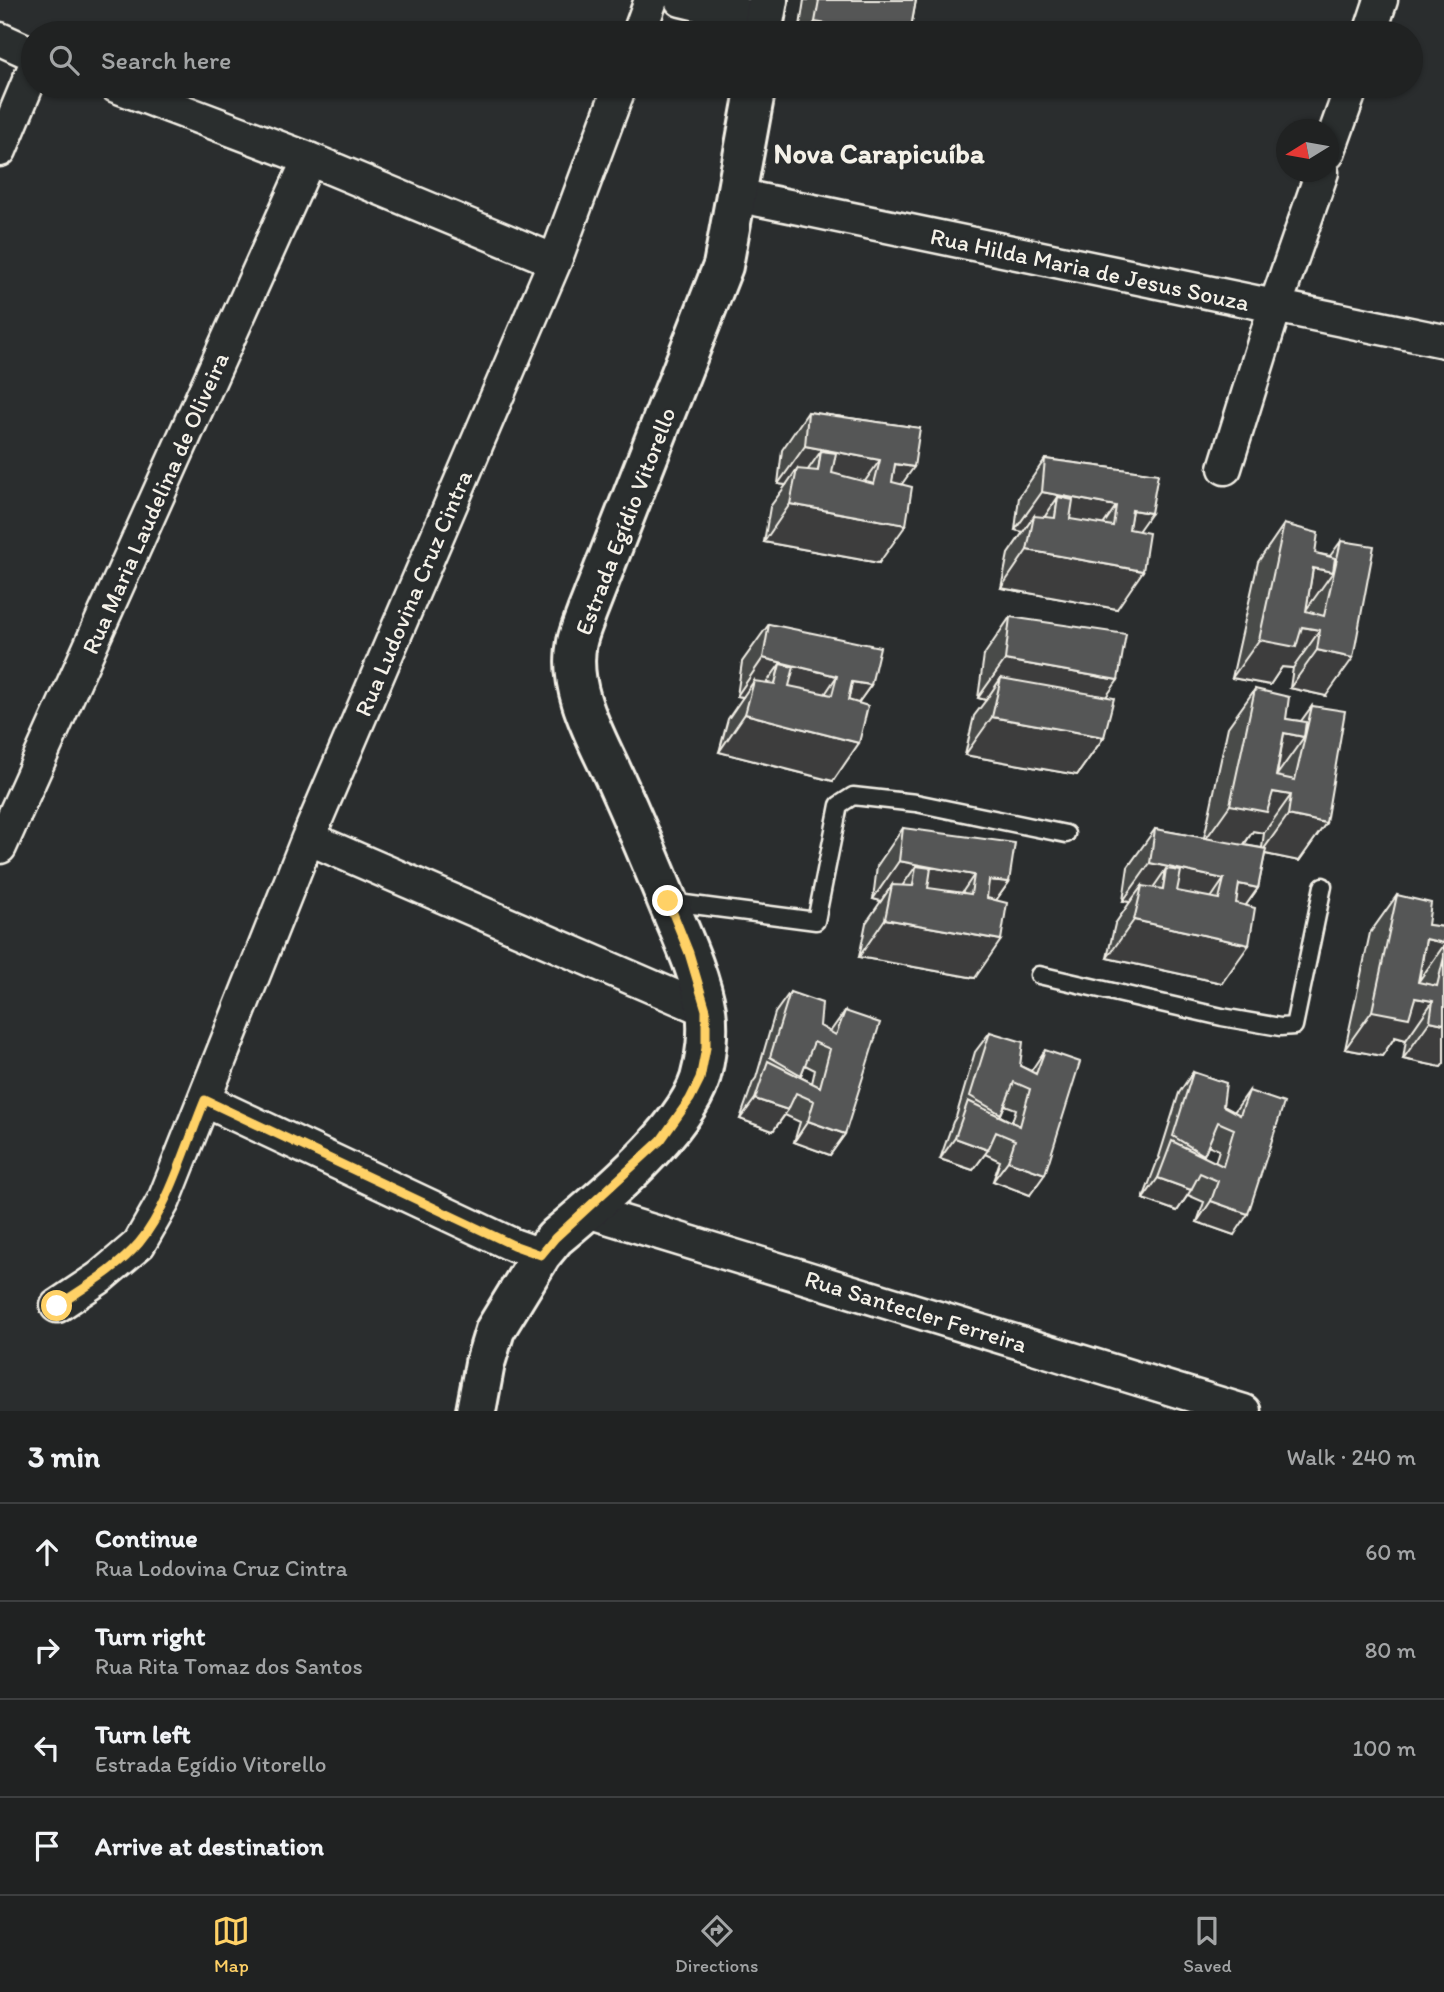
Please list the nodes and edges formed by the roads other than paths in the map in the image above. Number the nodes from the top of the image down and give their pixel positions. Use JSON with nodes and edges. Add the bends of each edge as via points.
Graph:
{"nodes":[{"id":1,"x":651,"y":0,"type":"edge"},
{"id":2,"x":681,"y":0,"type":"edge"},
{"id":3,"x":1381,"y":0,"type":"edge"},
{"id":4,"x":764,"y":18,"type":"edge"},
{"id":5,"x":643,"y":21,"type":"edge"},
{"id":6,"x":1374,"y":21,"type":"edge"},
{"id":7,"x":0,"y":39,"type":"edge"},
{"id":8,"x":21,"y":49,"type":"edge"},
{"id":9,"x":22,"y":98,"type":"edge"},
{"id":10,"x":148,"y":98,"type":"edge"},
{"id":11,"x":616,"y":98,"type":"edge"},
{"id":12,"x":754,"y":98,"type":"edge"},
{"id":13,"x":1348,"y":98,"type":"edge"},
{"id":14,"x":1339,"y":122,"type":"edge"},
{"id":15,"x":0,"y":150,"type":"edge"},
{"id":16,"x":309,"y":159,"type":"junction"},
{"id":17,"x":1319,"y":182,"type":"edge"},
{"id":18,"x":736,"y":195,"type":"junction"},
{"id":19,"x":555,"y":261,"type":"junction"},
{"id":20,"x":1276,"y":307,"type":"junction"},
{"id":21,"x":1444,"y":341,"type":"edge"},
{"id":22,"x":1225,"y":468,"type":"dead end"},
{"id":23,"x":1066,"y":834,"type":"dead end"},
{"id":24,"x":308,"y":838,"type":"junction"},
{"id":25,"x":0,"y":847,"type":"edge"},
{"id":26,"x":1323,"y":886,"type":"dead end"},
{"id":27,"x":668,"y":901,"type":"junction"},
{"id":28,"x":1039,"y":975,"type":"dead end"},
{"id":29,"x":706,"y":1010,"type":"junction"},
{"id":30,"x":205,"y":1100,"type":"junction"},
{"id":31,"x":587,"y":1211,"type":"junction"},
{"id":32,"x":541,"y":1255,"type":"junction"},
{"id":33,"x":57,"y":1306,"type":"dead end"},
{"id":34,"x":477,"y":1411,"type":"edge"},
{"id":35,"x":1244,"y":1411,"type":"edge"}],
"edges":[{"from":1,"to":5,"type":"street"},
{"from":2,"to":4,"type":"street"},
{"from":3,"to":6,"type":"street"},
{"from":7,"to":8,"type":"street"},
{"from":9,"to":15,"type":"street"},
{"from":10,"to":16,"type":"street"},
{"from":11,"to":19,"type":"street","name":"Rua Ludovina Cruz Cintra"},
{"from":12,"to":18,"type":"street","name":"Estrada Egídio Vitorello"},
{"from":13,"to":14,"type":"street"},
{"from":16,"to":19,"type":"street"},
{"from":16,"to":25,"type":"street","name":"Rua Maria Laudelina de Oliveira"},
{"from":17,"to":20,"type":"street"},
{"from":18,"to":20,"type":"street","name":"Rua Hilda Maria de Jesus Souza"},
{"from":18,"to":27,"type":"street","name":"Estrada Egídio Vitorello","via":[[723,266],[577,643],[575,668],[581,698]]},
{"from":19,"to":24,"type":"street","name":"Rua Ludovina Cruz Cintra"},
{"from":20,"to":21,"type":"street","name":"Rua Hilda Maria de Jesus Souza"},
{"from":20,"to":22,"type":"street"},
{"from":23,"to":27,"type":"lane","via":[[916,803],[853,796],[839,805],[816,921]]},
{"from":24,"to":29,"type":"street"},
{"from":24,"to":30,"type":"street","name":"Rua Ludovina Cruz Cintra"},
{"from":26,"to":28,"type":"lane","via":[[1294,1026],[1223,1017]]},
{"from":27,"to":29,"type":"street","name":"Estrada Egídio Vitorello"},
{"from":29,"to":31,"type":"street","name":"Estrada Egídio Vitorello","via":[[706,1048],[700,1079],[690,1099],[661,1140]]},
{"from":30,"to":32,"type":"street"},
{"from":30,"to":33,"type":"street","name":"Rua Ludovina Cruz Cintra","via":[[164,1200],[139,1244]]},
{"from":31,"to":32,"type":"street","name":"Estrada Egídio Vitorello"},
{"from":31,"to":35,"type":"street","name":"Rua Santecler Ferreira"},
{"from":32,"to":34,"type":"street","name":"Estrada Egídio Vitorello","via":[[495,1330]]}]}
